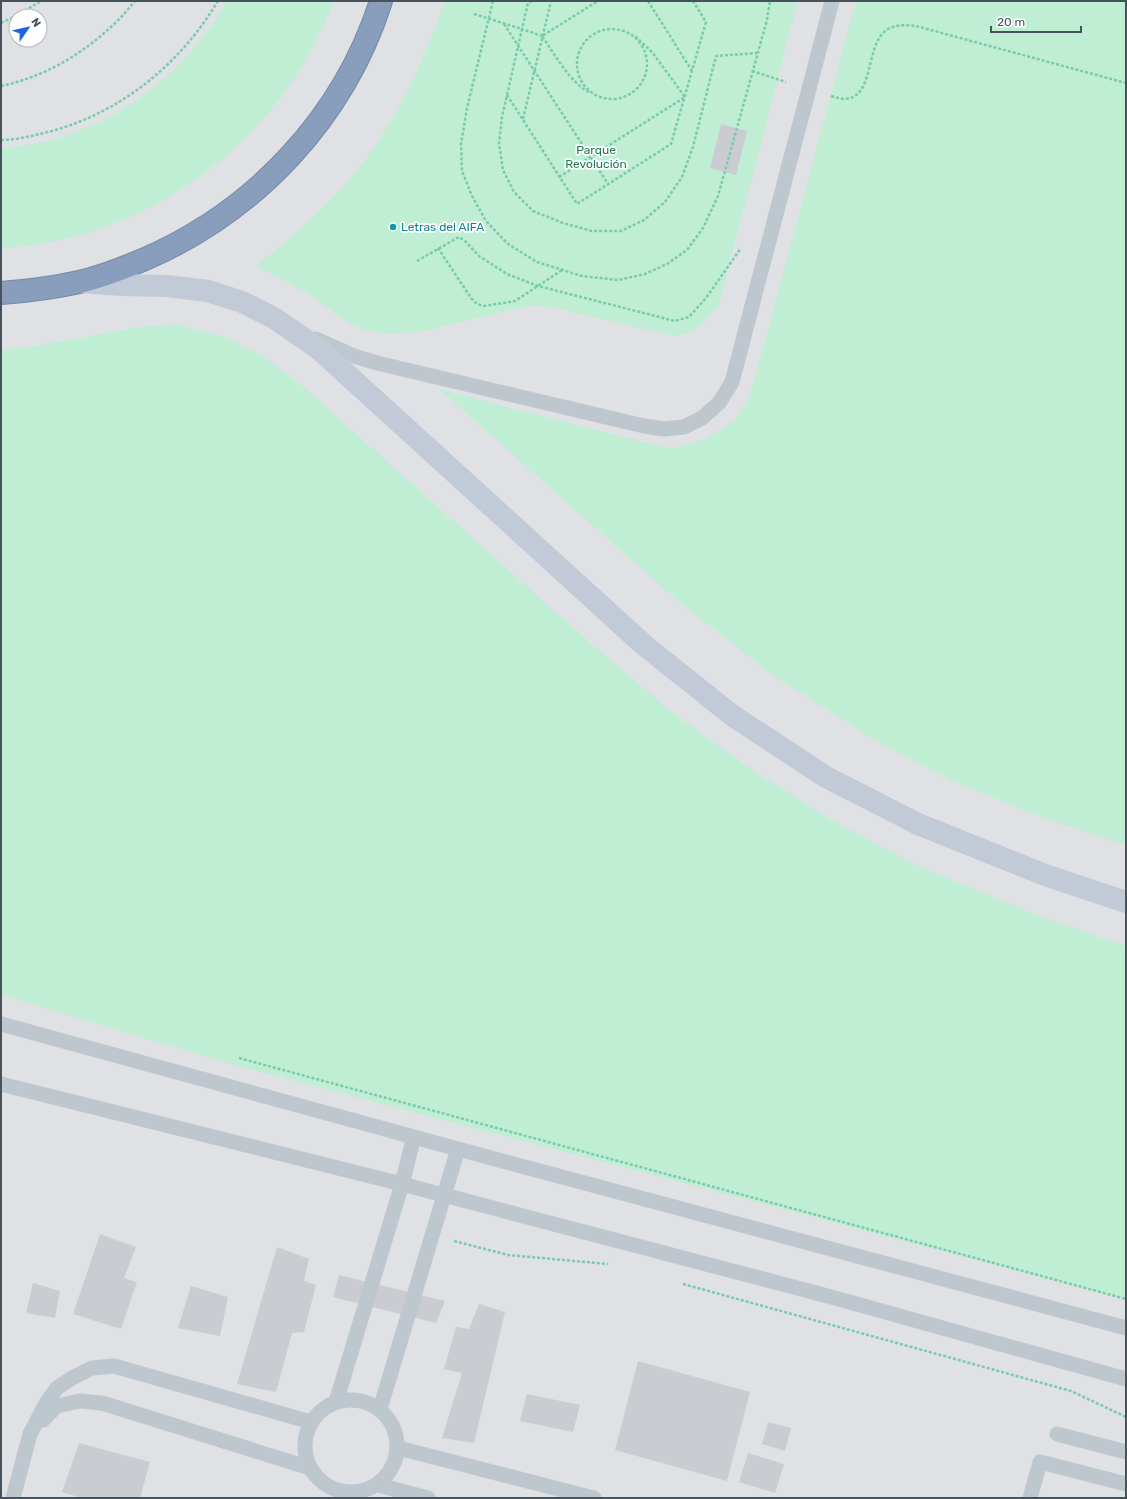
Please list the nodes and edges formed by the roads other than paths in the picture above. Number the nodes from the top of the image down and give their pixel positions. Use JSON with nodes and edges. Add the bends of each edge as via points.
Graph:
{"nodes":[{"id":1,"x":381,"y":1,"type":"edge"},
{"id":2,"x":832,"y":1,"type":"edge"},
{"id":3,"x":80,"y":282,"type":"junction"},
{"id":4,"x":34,"y":291,"type":"junction"},
{"id":5,"x":1,"y":293,"type":"edge"},
{"id":6,"x":1,"y":297,"type":"edge"},
{"id":7,"x":274,"y":318,"type":"junction"},
{"id":8,"x":1126,"y":902,"type":"edge"},
{"id":9,"x":1,"y":1024,"type":"edge"},
{"id":10,"x":1,"y":1084,"type":"edge"},
{"id":11,"x":414,"y":1137,"type":"junction"},
{"id":12,"x":458,"y":1149,"type":"junction"},
{"id":13,"x":402,"y":1184,"type":"junction"},
{"id":14,"x":445,"y":1196,"type":"junction"},
{"id":15,"x":1126,"y":1328,"type":"edge"},
{"id":16,"x":1126,"y":1379,"type":"edge"},
{"id":17,"x":336,"y":1402,"type":"junction"},
{"id":18,"x":380,"y":1409,"type":"junction"},
{"id":19,"x":311,"y":1422,"type":"junction"},
{"id":20,"x":30,"y":1434,"type":"junction"},
{"id":21,"x":1057,"y":1434,"type":"dead end"},
{"id":22,"x":398,"y":1448,"type":"junction"},
{"id":23,"x":1126,"y":1452,"type":"edge"},
{"id":24,"x":310,"y":1468,"type":"junction"},
{"id":25,"x":1126,"y":1484,"type":"edge"},
{"id":26,"x":378,"y":1485,"type":"junction"},
{"id":27,"x":13,"y":1498,"type":"edge"},
{"id":28,"x":428,"y":1498,"type":"edge"},
{"id":29,"x":594,"y":1498,"type":"edge"},
{"id":30,"x":1030,"y":1498,"type":"edge"}],
"edges":[{"from":1,"to":3,"type":"highway","via":[[360,53],[342,88],[296,151],[268,179],[207,227],[167,249],[124,268]]},
{"from":2,"to":7,"type":"lane","via":[[732,382],[719,403],[702,418],[684,427],[664,429],[644,426],[377,363],[331,346]]},
{"from":3,"to":4,"type":"highway"},
{"from":3,"to":7,"type":"main road","via":[[167,286],[208,291],[242,302]]},
{"from":4,"to":5,"type":"highway"},
{"from":4,"to":6,"type":"lane"},
{"from":7,"to":8,"type":"main road","via":[[319,350],[644,645],[732,716],[826,777],[918,824],[1045,875]]},
{"from":9,"to":11,"type":"lane"},
{"from":10,"to":13,"type":"lane"},
{"from":11,"to":12,"type":"lane"},
{"from":11,"to":13,"type":"lane"},
{"from":12,"to":14,"type":"lane"},
{"from":12,"to":15,"type":"lane"},
{"from":13,"to":14,"type":"lane"},
{"from":13,"to":17,"type":"lane"},
{"from":14,"to":16,"type":"lane","via":[[836,1298]]},
{"from":14,"to":18,"type":"lane"},
{"from":17,"to":18,"type":"lane","via":[[352,1399],[367,1402]]},
{"from":17,"to":19,"type":"lane","via":[[322,1409]]},
{"from":18,"to":22,"type":"lane","via":[[397,1433]]},
{"from":19,"to":20,"type":"lane","via":[[114,1366],[92,1368],[57,1388]]},
{"from":19,"to":24,"type":"lane","via":[[305,1447]]},
{"from":20,"to":24,"type":"lane","via":[[57,1406],[80,1401],[102,1403]]},
{"from":20,"to":27,"type":"lane"},
{"from":21,"to":23,"type":"lane"},
{"from":22,"to":26,"type":"lane","via":[[395,1462],[388,1475]]},
{"from":22,"to":29,"type":"lane"},
{"from":24,"to":26,"type":"lane","via":[[320,1481],[334,1489],[349,1493],[364,1492]]},
{"from":25,"to":30,"type":"lane","via":[[1040,1462]]},
{"from":26,"to":28,"type":"lane"}]}
